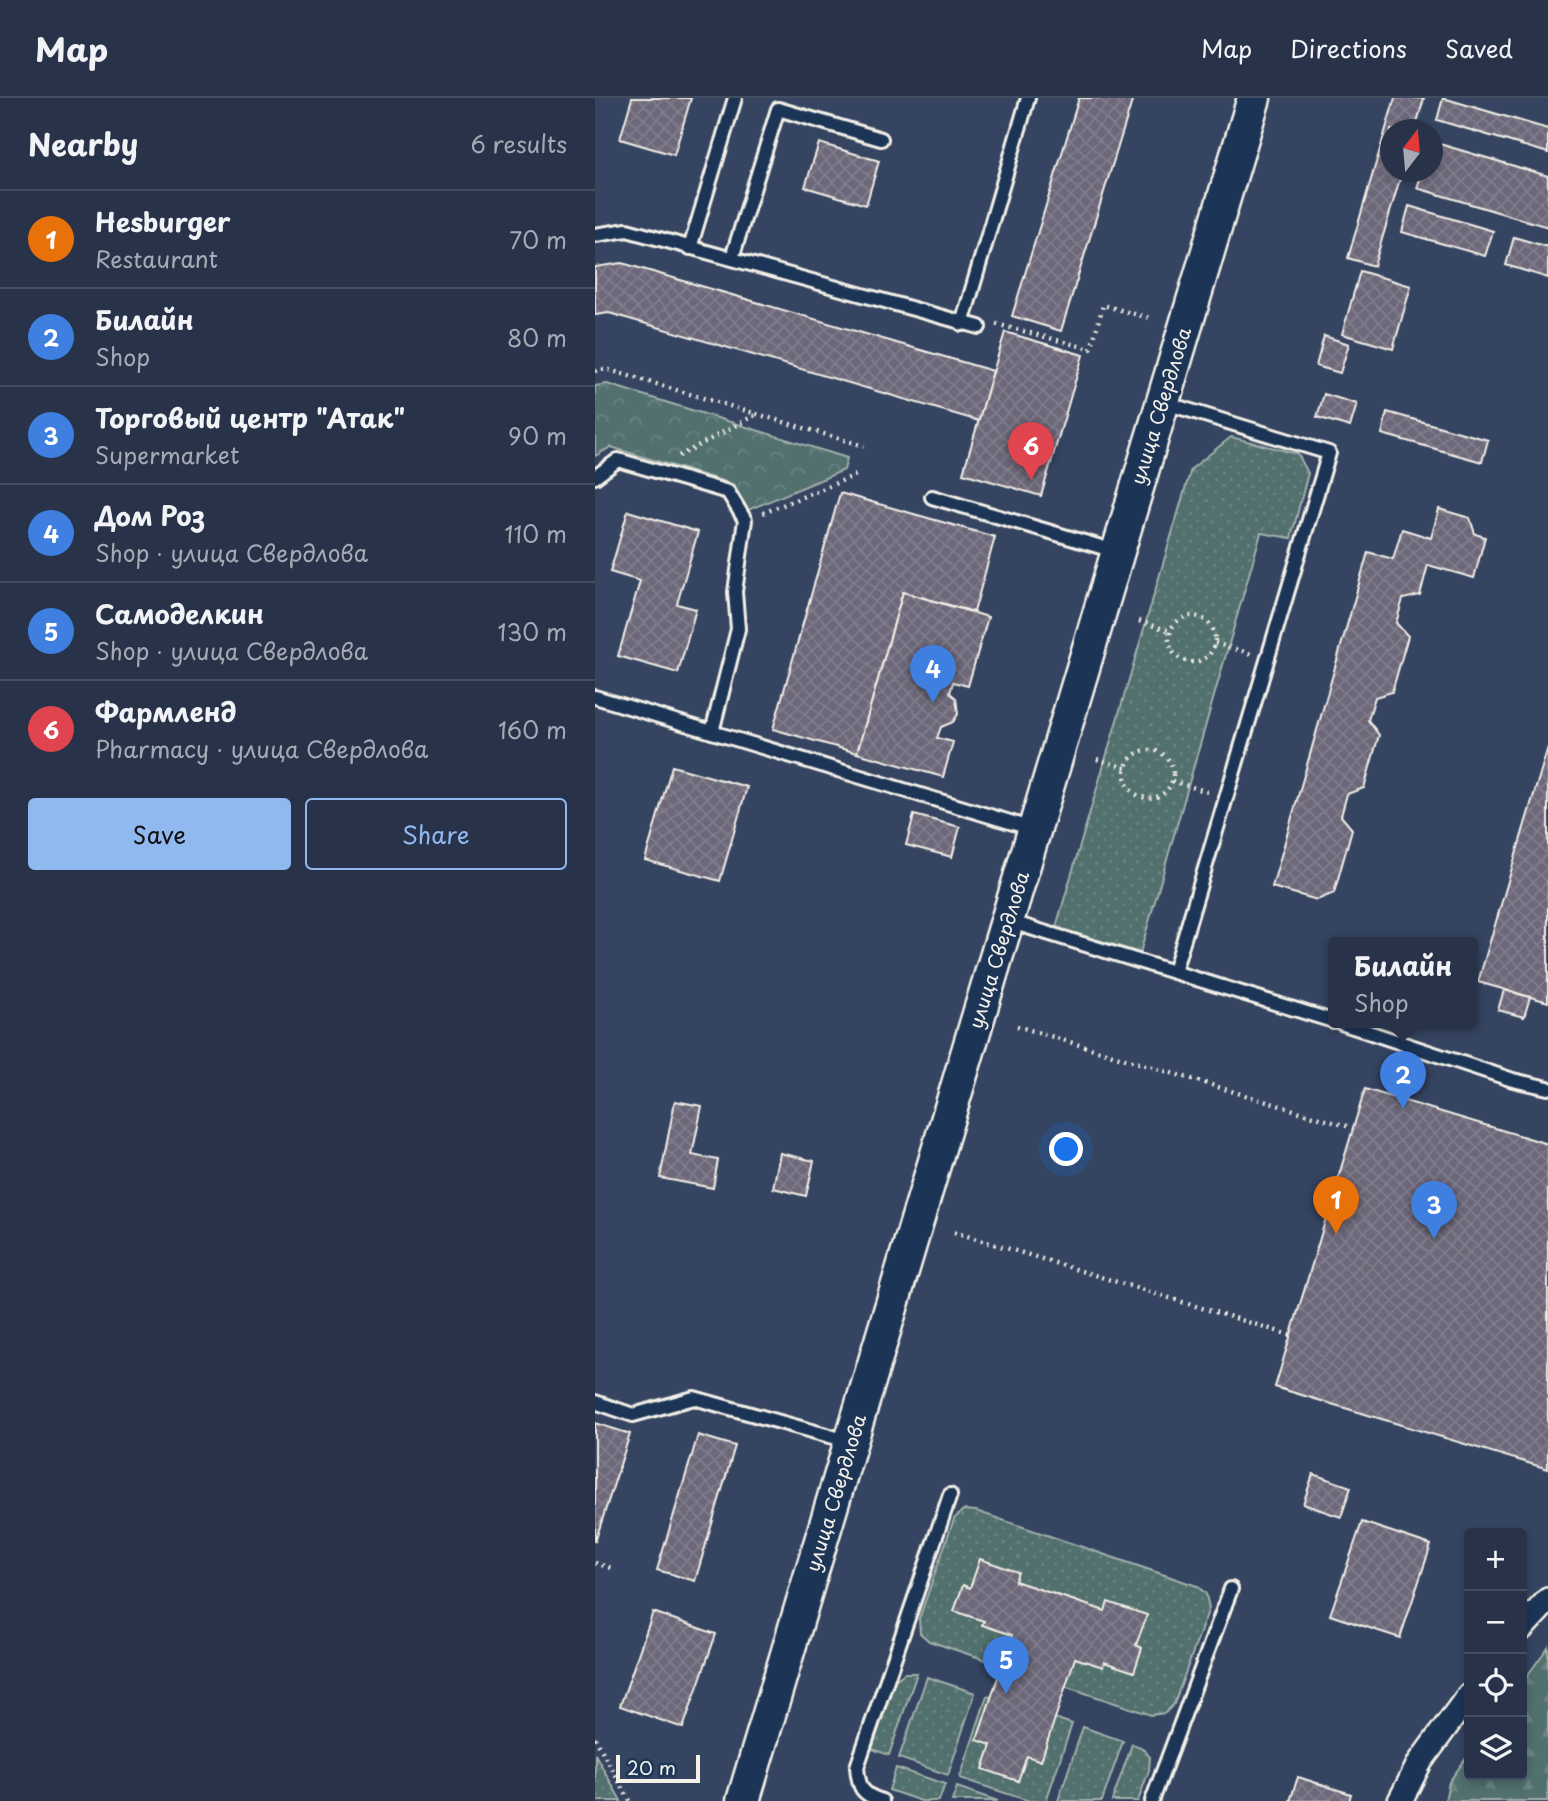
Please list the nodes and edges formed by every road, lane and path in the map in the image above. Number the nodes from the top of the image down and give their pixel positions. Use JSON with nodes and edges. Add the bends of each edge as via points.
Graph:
{"nodes":[{"id":1,"x":734,"y":98,"type":"edge"},
{"id":2,"x":1028,"y":98,"type":"edge"},
{"id":3,"x":1254,"y":98,"type":"edge"},
{"id":4,"x":881,"y":139,"type":"dead end"},
{"id":5,"x":595,"y":235,"type":"edge"},
{"id":6,"x":690,"y":248,"type":"junction"},
{"id":7,"x":731,"y":258,"type":"junction"},
{"id":8,"x":1149,"y":318,"type":"dead end"},
{"id":9,"x":962,"y":324,"type":"junction"},
{"id":10,"x":979,"y":327,"type":"joint"},
{"id":11,"x":595,"y":371,"type":"edge"},
{"id":12,"x":1162,"y":402,"type":"junction"},
{"id":13,"x":758,"y":413,"type":"junction"},
{"id":14,"x":864,"y":446,"type":"dead end"},
{"id":15,"x":653,"y":471,"type":"junction"},
{"id":16,"x":856,"y":475,"type":"dead end"},
{"id":17,"x":595,"y":477,"type":"edge"},
{"id":18,"x":932,"y":497,"type":"dead end"},
{"id":19,"x":745,"y":520,"type":"junction"},
{"id":20,"x":1118,"y":552,"type":"junction"},
{"id":21,"x":1139,"y":621,"type":"dead end"},
{"id":22,"x":1170,"y":631,"type":"junction"},
{"id":23,"x":1215,"y":642,"type":"junction"},
{"id":24,"x":1266,"y":659,"type":"junction"},
{"id":25,"x":595,"y":697,"type":"edge"},
{"id":26,"x":712,"y":733,"type":"junction"},
{"id":27,"x":1097,"y":760,"type":"dead end"},
{"id":28,"x":1126,"y":768,"type":"junction"},
{"id":29,"x":1172,"y":781,"type":"junction"},
{"id":30,"x":1226,"y":797,"type":"junction"},
{"id":31,"x":1035,"y":830,"type":"junction"},
{"id":32,"x":1008,"y":920,"type":"junction"},
{"id":33,"x":1174,"y":972,"type":"junction"},
{"id":34,"x":1328,"y":1019,"type":"edge"},
{"id":35,"x":1017,"y":1026,"type":"dead end"},
{"id":36,"x":1356,"y":1028,"type":"edge"},
{"id":37,"x":1548,"y":1088,"type":"edge"},
{"id":38,"x":1353,"y":1128,"type":"dead end"},
{"id":39,"x":954,"y":1232,"type":"dead end"},
{"id":40,"x":1290,"y":1335,"type":"dead end"},
{"id":41,"x":595,"y":1402,"type":"edge"},
{"id":42,"x":851,"y":1442,"type":"junction"},
{"id":43,"x":950,"y":1495,"type":"dead end"},
{"id":44,"x":595,"y":1563,"type":"edge"},
{"id":45,"x":611,"y":1568,"type":"dead end"},
{"id":46,"x":1231,"y":1588,"type":"dead end"},
{"id":47,"x":1548,"y":1600,"type":"edge"},
{"id":48,"x":1527,"y":1623,"type":"edge"},
{"id":49,"x":1464,"y":1702,"type":"edge"},
{"id":50,"x":595,"y":1738,"type":"edge"},
{"id":51,"x":629,"y":1801,"type":"edge"},
{"id":52,"x":743,"y":1801,"type":"edge"},
{"id":53,"x":882,"y":1801,"type":"edge"},
{"id":54,"x":1152,"y":1801,"type":"edge"},
{"id":55,"x":1400,"y":1801,"type":"edge"}],
"edges":[{"from":1,"to":6,"type":"lane"},
{"from":2,"to":9,"type":"lane"},
{"from":3,"to":12,"type":"main road","name":"улица Свердлова"},
{"from":4,"to":7,"type":"lane","via":[[778,109]]},
{"from":5,"to":6,"type":"lane","via":[[627,230]]},
{"from":6,"to":7,"type":"lane"},
{"from":7,"to":9,"type":"lane"},
{"from":8,"to":10,"type":"path","via":[[1104,304],[1091,349],[1000,323]]},
{"from":9,"to":10,"type":"lane"},
{"from":11,"to":13,"type":"path","via":[[606,369]]},
{"from":12,"to":20,"type":"main road","name":"улица Свердлова"},
{"from":12,"to":24,"type":"lane","via":[[1329,453]]},
{"from":13,"to":14,"type":"path"},
{"from":13,"to":15,"type":"path"},
{"from":15,"to":17,"type":"lane","via":[[618,460]]},
{"from":15,"to":19,"type":"lane","via":[[729,492]]},
{"from":16,"to":19,"type":"path"},
{"from":18,"to":20,"type":"lane"},
{"from":19,"to":26,"type":"lane","via":[[735,592],[738,629]]},
{"from":20,"to":31,"type":"main road","name":"улица Свердлова"},
{"from":21,"to":22,"type":"path"},
{"from":22,"to":23,"type":"path","via":[[1179,619],[1194,615],[1213,628]]},
{"from":22,"to":23,"type":"path","via":[[1173,653],[1186,662],[1207,656]]},
{"from":23,"to":24,"type":"path"},
{"from":24,"to":30,"type":"lane"},
{"from":25,"to":26,"type":"lane"},
{"from":26,"to":31,"type":"lane"},
{"from":27,"to":28,"type":"path"},
{"from":28,"to":29,"type":"path","via":[[1128,788],[1141,797],[1156,797]]},
{"from":28,"to":29,"type":"path","via":[[1132,757],[1155,751],[1172,766]]},
{"from":29,"to":30,"type":"path"},
{"from":30,"to":33,"type":"lane"},
{"from":31,"to":32,"type":"main road","name":"улица Свердлова"},
{"from":32,"to":33,"type":"lane"},
{"from":32,"to":42,"type":"main road","name":"улица Свердлова"},
{"from":33,"to":34,"type":"lane"},
{"from":35,"to":38,"type":"path"},
{"from":36,"to":37,"type":"lane"},
{"from":39,"to":40,"type":"path"},
{"from":41,"to":42,"type":"lane","via":[[633,1415],[694,1398]]},
{"from":42,"to":52,"type":"main road","name":"улица Свердлова"},
{"from":43,"to":53,"type":"lane","via":[[857,1767],[858,1785],[869,1797]]},
{"from":44,"to":45,"type":"path"},
{"from":46,"to":54,"type":"lane"},
{"from":47,"to":48,"type":"street"},
{"from":49,"to":55,"type":"street","via":[[1420,1762]]},
{"from":50,"to":51,"type":"path"}]}
